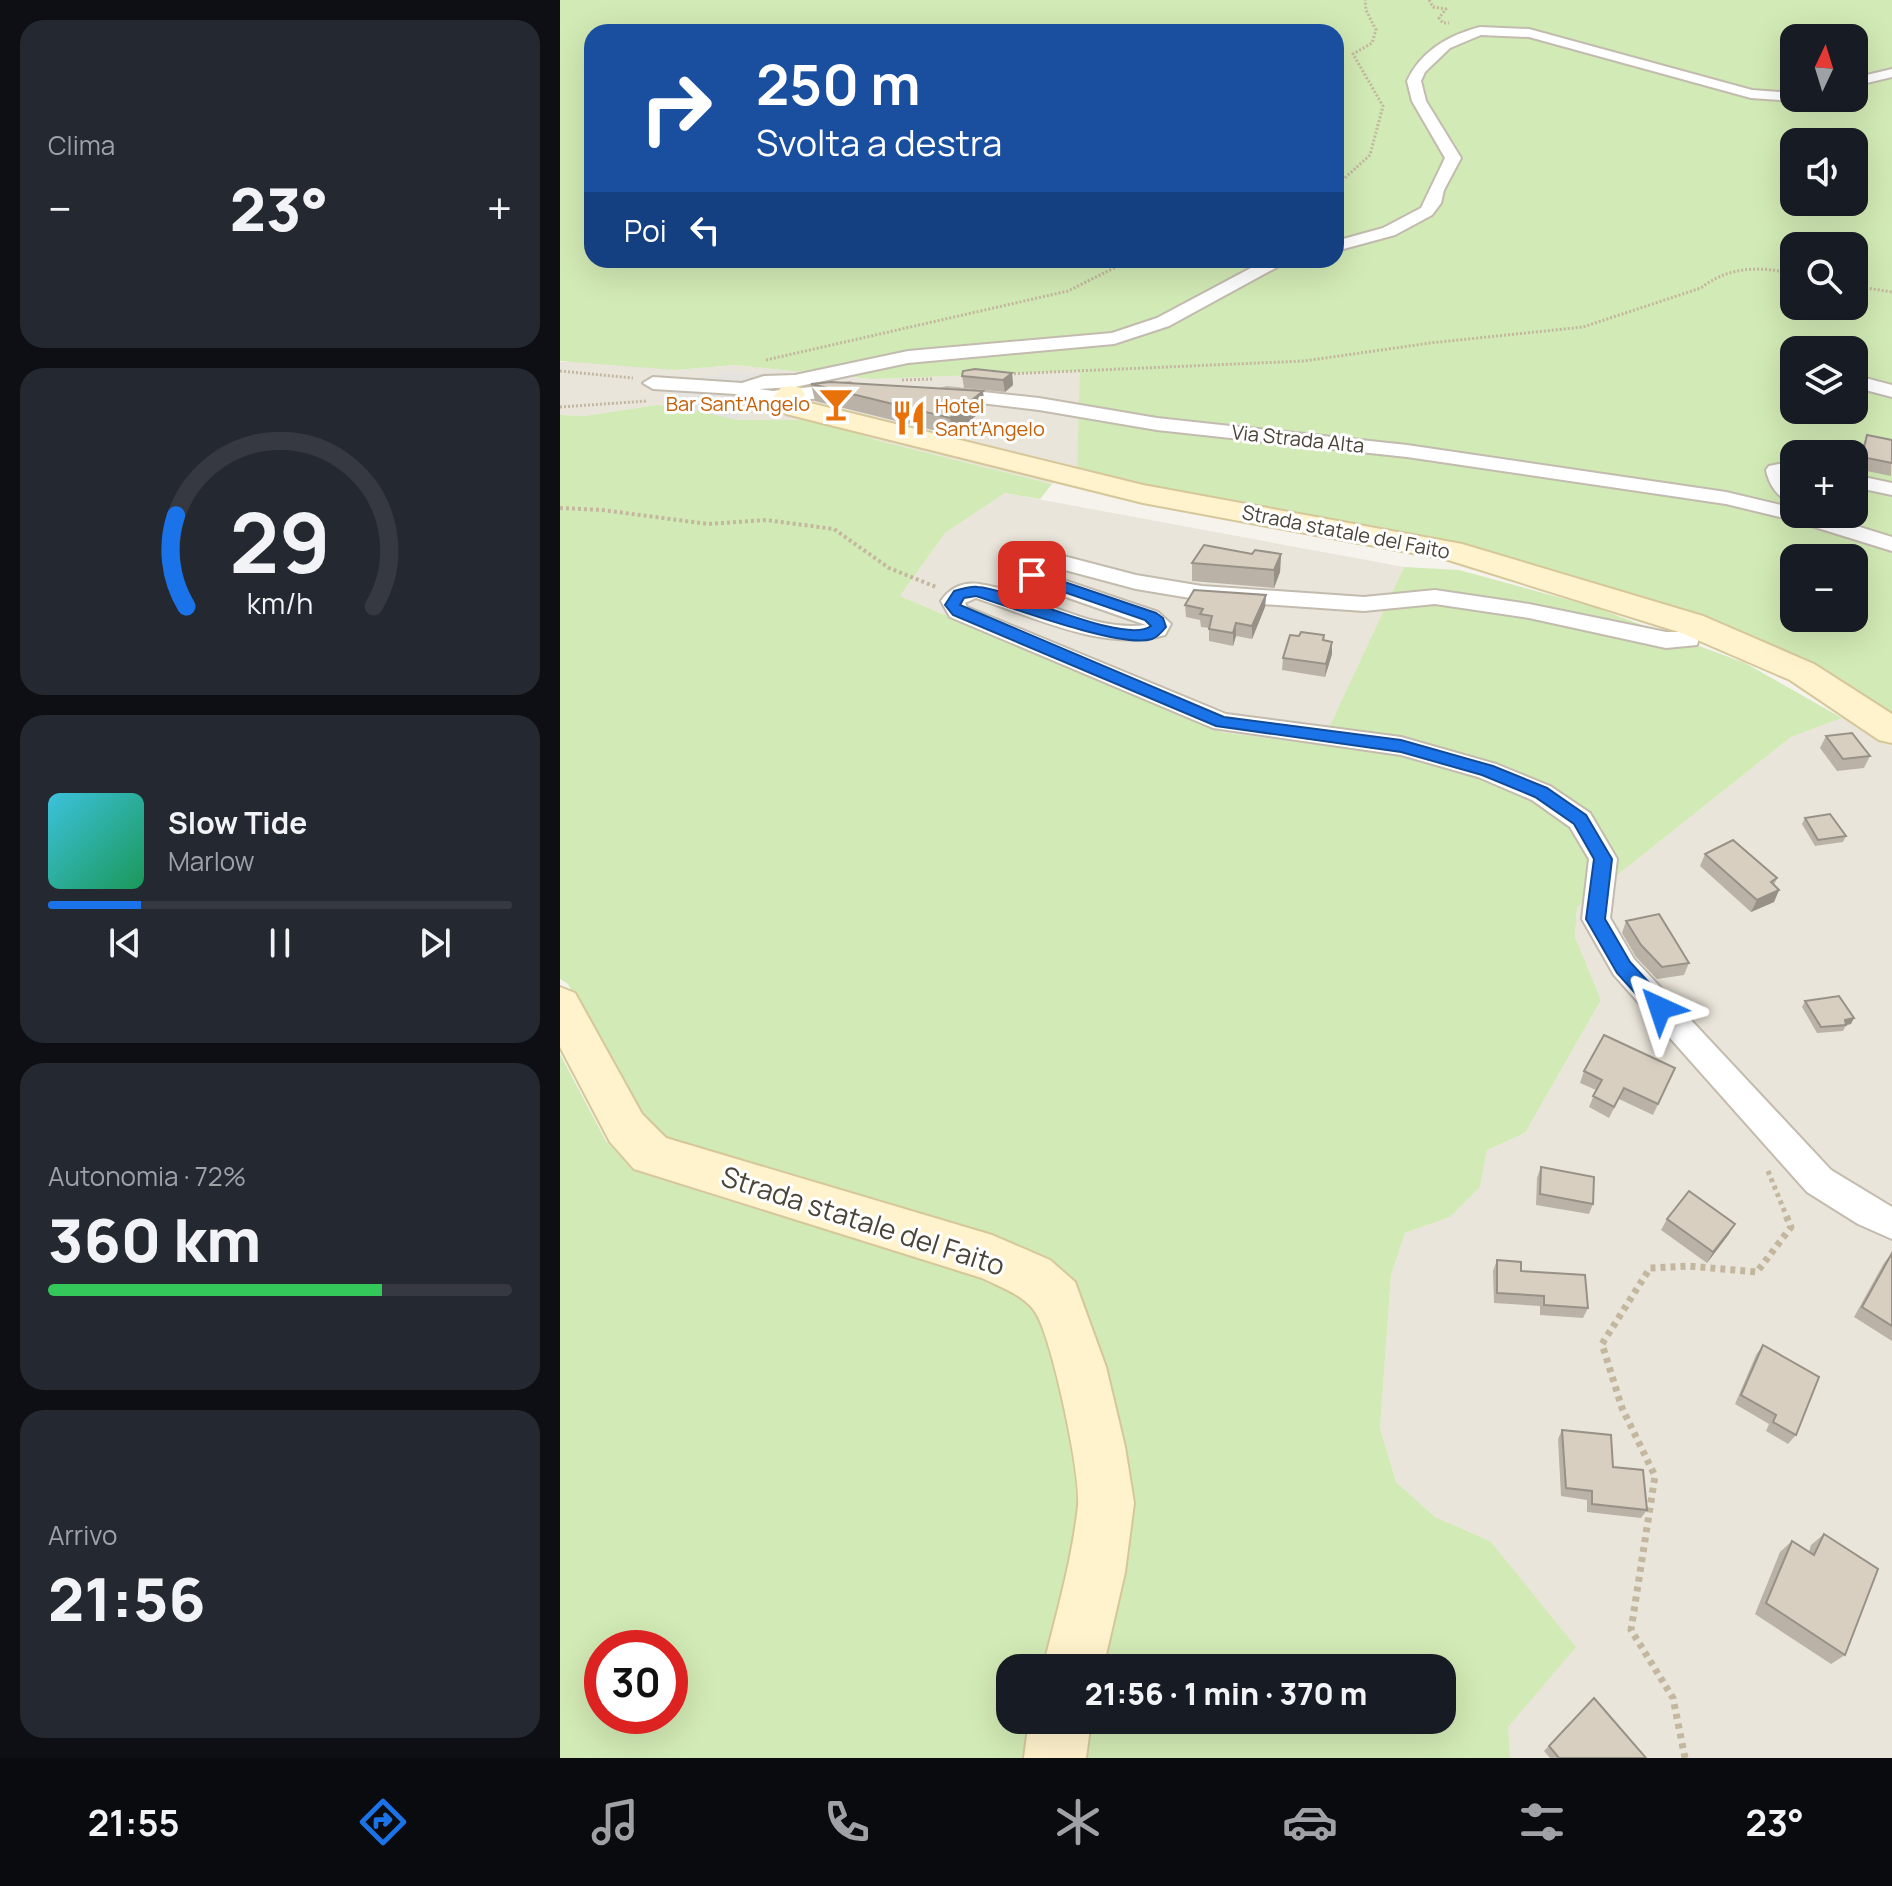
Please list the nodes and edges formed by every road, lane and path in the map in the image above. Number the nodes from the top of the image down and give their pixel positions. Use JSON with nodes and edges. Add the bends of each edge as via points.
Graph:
{"nodes":[{"id":1,"x":1365,"y":0,"type":"edge"},
{"id":2,"x":1429,"y":0,"type":"edge"},
{"id":3,"x":1480,"y":31,"type":"junction"},
{"id":4,"x":1892,"y":73,"type":"edge"},
{"id":5,"x":1868,"y":79,"type":"edge"},
{"id":6,"x":1780,"y":96,"type":"edge"},
{"id":7,"x":1344,"y":179,"type":"edge"},
{"id":8,"x":1344,"y":244,"type":"edge"},
{"id":9,"x":1114,"y":268,"type":"edge"},
{"id":10,"x":1261,"y":268,"type":"edge"},
{"id":11,"x":1780,"y":271,"type":"edge"},
{"id":12,"x":1868,"y":288,"type":"edge"},
{"id":13,"x":1892,"y":292,"type":"edge"},
{"id":14,"x":560,"y":371,"type":"edge"},
{"id":15,"x":731,"y":371,"type":"joint"},
{"id":16,"x":1003,"y":374,"type":"edge"},
{"id":17,"x":904,"y":380,"type":"dead end"},
{"id":18,"x":1868,"y":385,"type":"edge"},
{"id":19,"x":932,"y":386,"type":"joint"},
{"id":20,"x":744,"y":389,"type":"junction"},
{"id":21,"x":785,"y":389,"type":"junction"},
{"id":22,"x":877,"y":389,"type":"edge"},
{"id":23,"x":1892,"y":391,"type":"edge"},
{"id":24,"x":655,"y":392,"type":"junction"},
{"id":25,"x":560,"y":407,"type":"edge"},
{"id":26,"x":1868,"y":484,"type":"edge"},
{"id":27,"x":1892,"y":489,"type":"edge"},
{"id":28,"x":560,"y":508,"type":"edge"},
{"id":29,"x":1780,"y":511,"type":"edge"},
{"id":30,"x":1849,"y":528,"type":"edge"},
{"id":31,"x":1892,"y":544,"type":"edge"},
{"id":32,"x":964,"y":592,"type":"junction"},
{"id":33,"x":1691,"y":624,"type":"junction"},
{"id":34,"x":1892,"y":731,"type":"edge"},
{"id":35,"x":560,"y":1005,"type":"edge"},
{"id":36,"x":1763,"y":1158,"type":"dead end"},
{"id":37,"x":1892,"y":1223,"type":"edge"},
{"id":38,"x":1076,"y":1654,"type":"edge"},
{"id":39,"x":1058,"y":1734,"type":"edge"},
{"id":40,"x":1055,"y":1758,"type":"edge"},
{"id":41,"x":1685,"y":1758,"type":"edge"}],
"edges":[{"from":1,"to":7,"type":"path","via":[[1376,30],[1372,43],[1353,54],[1383,106],[1370,155]]},
{"from":2,"to":3,"type":"path","via":[[1433,7],[1446,9],[1439,18],[1443,23],[1471,24]]},
{"from":3,"to":6,"type":"street","via":[[1529,33],[1751,94]]},
{"from":3,"to":8,"type":"street","via":[[1445,45],[1414,81],[1419,101],[1453,158],[1433,202],[1390,230]]},
{"from":4,"to":5,"type":"street"},
{"from":9,"to":15,"type":"path","via":[[1068,291]]},
{"from":10,"to":21,"type":"street","via":[[1163,322],[1114,338],[908,357],[795,381]]},
{"from":11,"to":16,"type":"path","via":[[1763,267],[1717,275],[1701,288],[1583,327],[1304,361]]},
{"from":12,"to":13,"type":"path"},
{"from":14,"to":24,"type":"path","via":[[602,373]]},
{"from":15,"to":21,"type":"street","via":[[732,378]]},
{"from":17,"to":19,"type":"path"},
{"from":18,"to":23,"type":"street"},
{"from":19,"to":29,"type":"street","name":"Via Strada Alta","via":[[1157,424],[1407,451],[1726,498]]},
{"from":20,"to":21,"type":"street"},
{"from":20,"to":21,"type":"street","via":[[753,396]]},
{"from":20,"to":24,"type":"street"},
{"from":21,"to":22,"type":"street"},
{"from":21,"to":33,"type":"street","name":"Strada statale del Faito","via":[[785,400],[796,408],[853,423],[1143,494],[1451,551]]},
{"from":24,"to":25,"type":"path"},
{"from":26,"to":27,"type":"street"},
{"from":28,"to":32,"type":"path","via":[[708,524],[766,520],[834,529],[901,573]]},
{"from":30,"to":31,"type":"street","name":"Via Strada Alta"},
{"from":32,"to":33,"type":"street","via":[[977,591],[1134,636],[1157,630],[1159,624],[1150,617],[1034,578],[1031,568],[1048,559],[1202,593],[1364,604],[1435,597],[1666,640],[1689,640]]},
{"from":32,"to":37,"type":"street","via":[[953,601],[958,612],[1222,722],[1401,746],[1487,770],[1541,793],[1580,820],[1603,859],[1596,919],[1624,967],[1819,1181]]},
{"from":33,"to":34,"type":"street","name":"Strada statale del Faito","via":[[1802,672]]},
{"from":35,"to":38,"type":"street","name":"Strada statale del Faito","via":[[626,1128],[651,1154],[992,1258],[1032,1277],[1057,1299],[1080,1367],[1106,1503]]},
{"from":36,"to":41,"type":"path","via":[[1791,1227],[1757,1272],[1650,1268],[1602,1344],[1622,1408],[1655,1476],[1631,1630],[1673,1698]]},
{"from":39,"to":40,"type":"street"}]}
